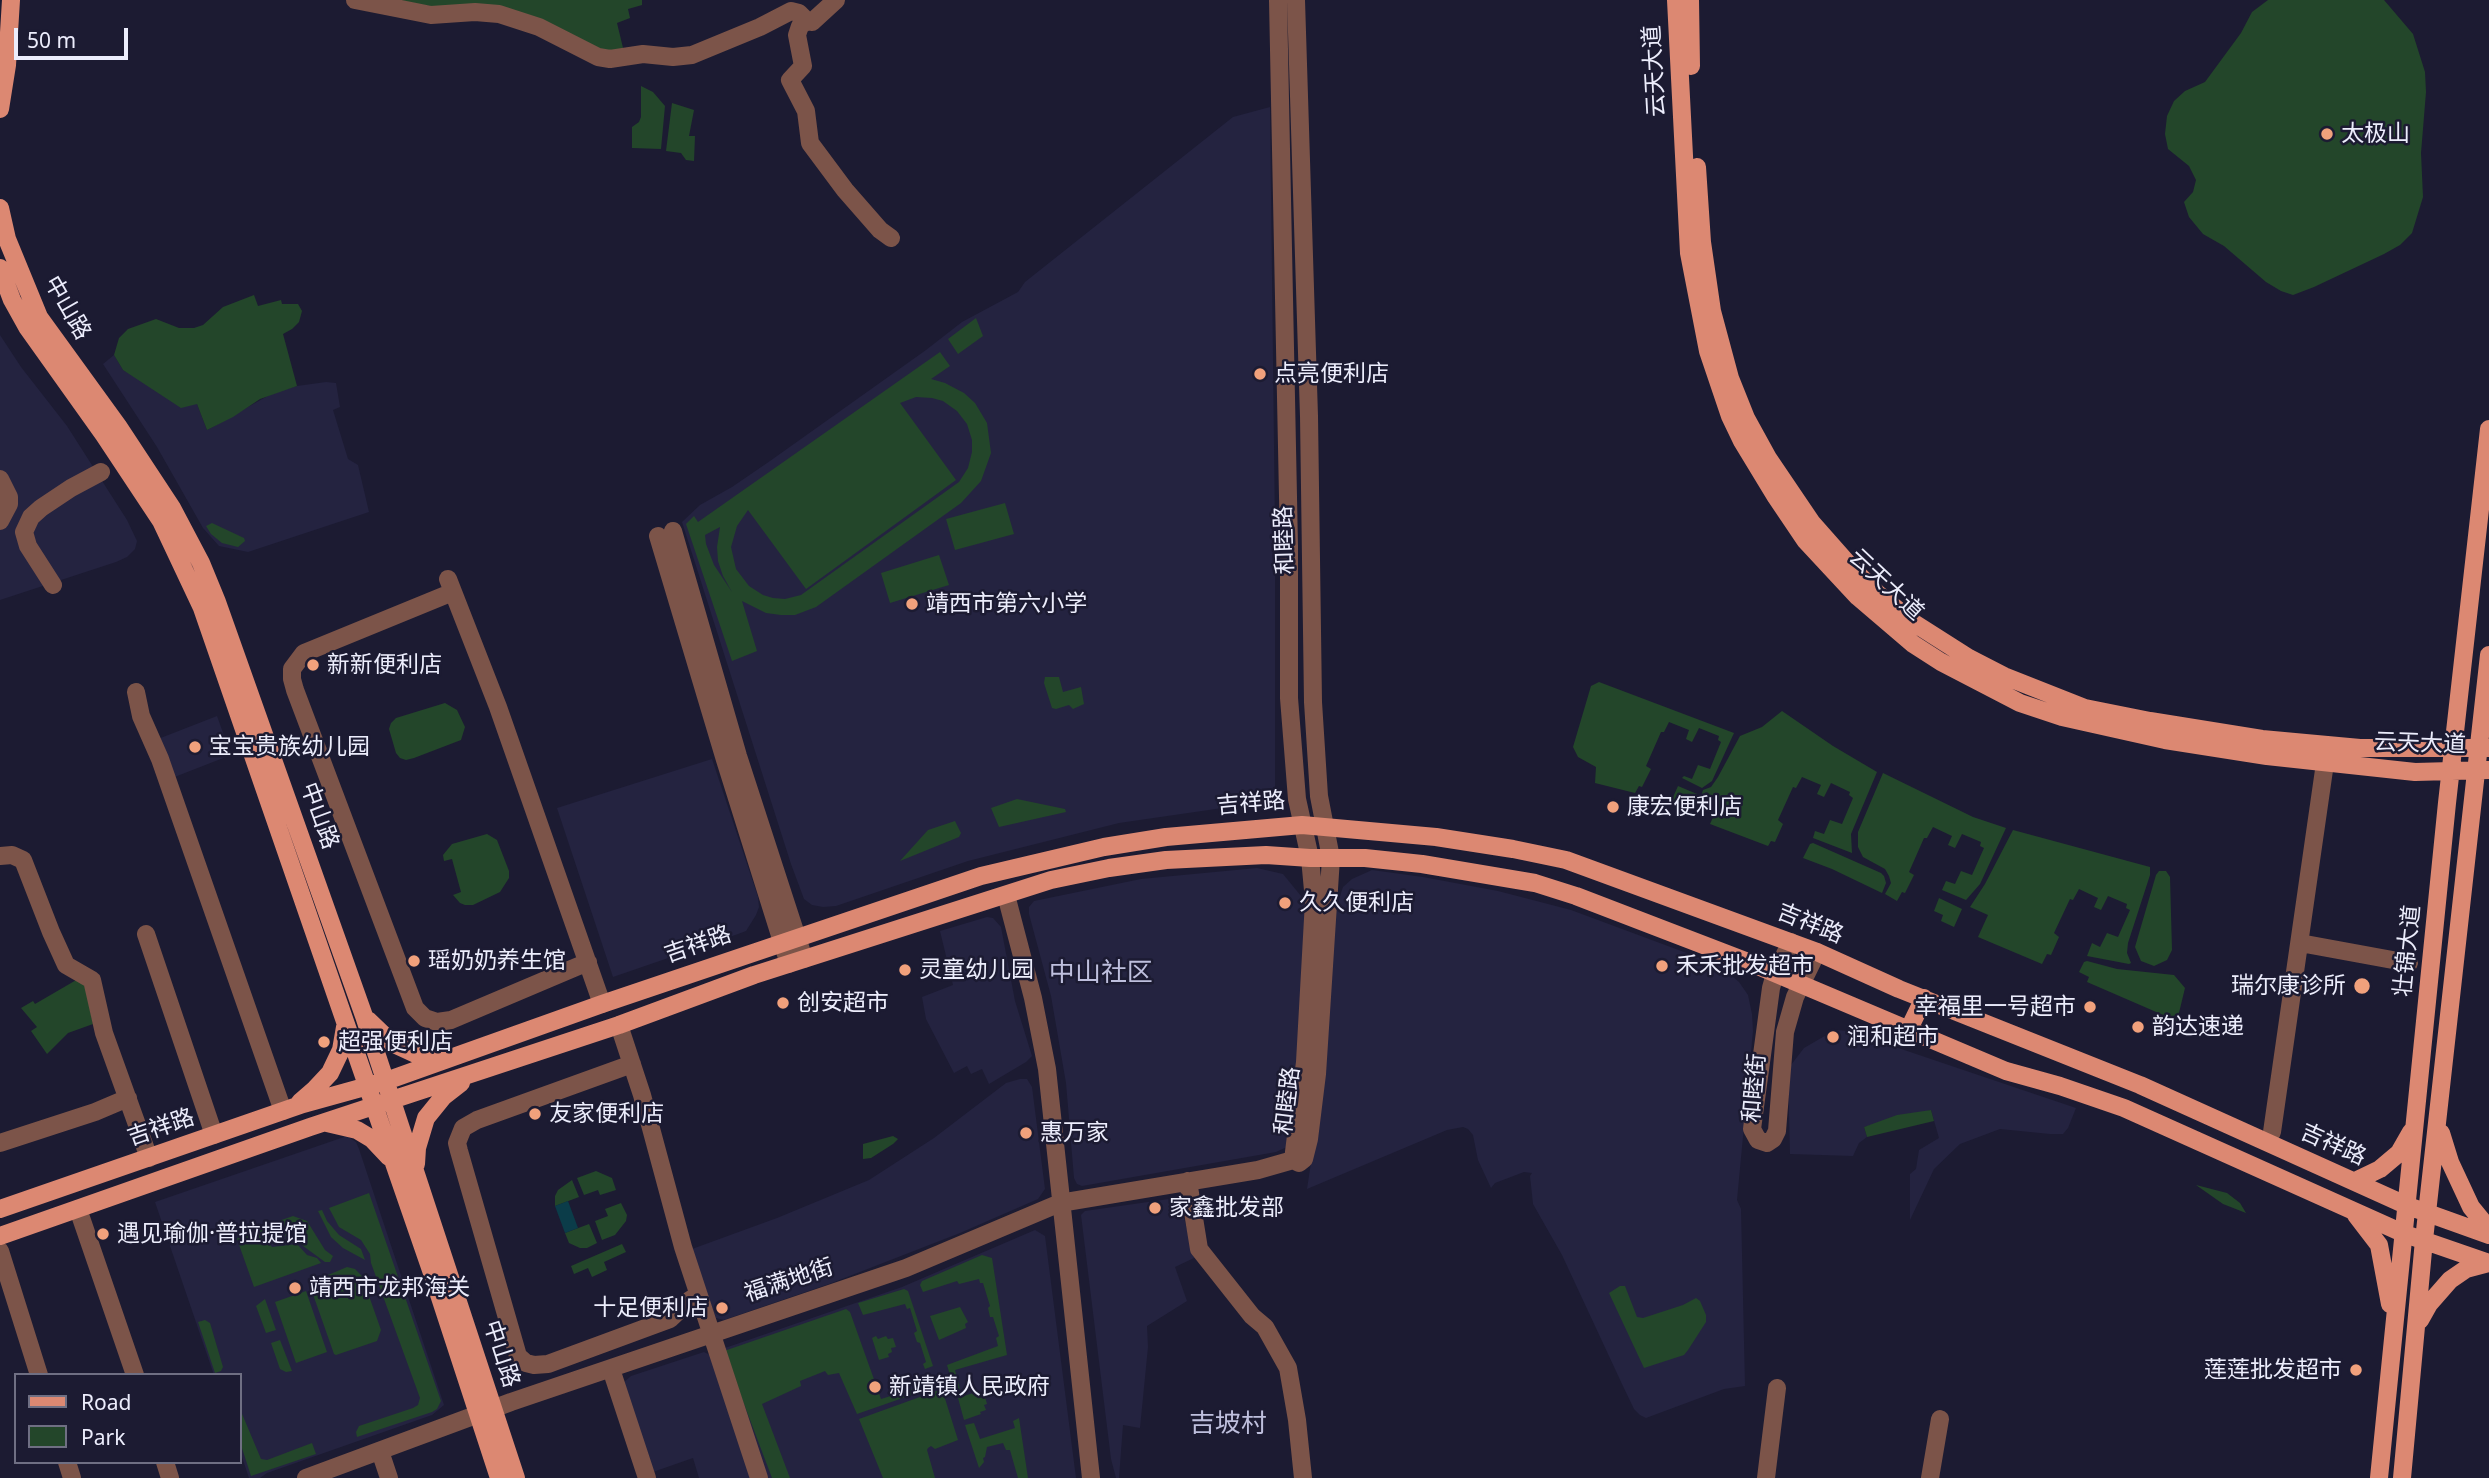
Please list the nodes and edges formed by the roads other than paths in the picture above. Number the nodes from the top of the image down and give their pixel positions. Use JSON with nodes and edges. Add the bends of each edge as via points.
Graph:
{"nodes":[{"id":1,"x":11,"y":0,"type":"edge"},
{"id":2,"x":355,"y":0,"type":"edge"},
{"id":3,"x":836,"y":0,"type":"edge"},
{"id":4,"x":1278,"y":0,"type":"edge"},
{"id":5,"x":1296,"y":0,"type":"edge"},
{"id":6,"x":1676,"y":0,"type":"edge"},
{"id":7,"x":1690,"y":0,"type":"edge"},
{"id":8,"x":807,"y":21,"type":"junction"},
{"id":9,"x":0,"y":109,"type":"edge"},
{"id":10,"x":0,"y":208,"type":"edge"},
{"id":11,"x":891,"y":237,"type":"dead end"},
{"id":12,"x":0,"y":268,"type":"edge"},
{"id":13,"x":2489,"y":429,"type":"edge"},
{"id":14,"x":101,"y":472,"type":"dead end"},
{"id":15,"x":0,"y":480,"type":"edge"},
{"id":16,"x":9,"y":504,"type":"junction"},
{"id":17,"x":0,"y":522,"type":"edge"},
{"id":18,"x":27,"y":524,"type":"junction"},
{"id":19,"x":666,"y":533,"type":"dead end"},
{"id":20,"x":53,"y":585,"type":"dead end"},
{"id":21,"x":2489,"y":655,"type":"edge"},
{"id":22,"x":136,"y":692,"type":"dead end"},
{"id":23,"x":2454,"y":747,"type":"junction"},
{"id":24,"x":2483,"y":748,"type":"edge"},
{"id":25,"x":2324,"y":770,"type":"dead end"},
{"id":26,"x":2451,"y":771,"type":"junction"},
{"id":27,"x":2482,"y":771,"type":"edge"},
{"id":28,"x":1302,"y":825,"type":"junction"},
{"id":29,"x":1323,"y":825,"type":"junction"},
{"id":30,"x":0,"y":856,"type":"edge"},
{"id":31,"x":1310,"y":858,"type":"junction"},
{"id":32,"x":1331,"y":858,"type":"junction"},
{"id":33,"x":1009,"y":870,"type":"junction"},
{"id":34,"x":957,"y":885,"type":"junction"},
{"id":35,"x":1011,"y":894,"type":"junction"},
{"id":36,"x":968,"y":908,"type":"junction"},
{"id":37,"x":146,"y":934,"type":"dead end"},
{"id":38,"x":790,"y":940,"type":"junction"},
{"id":39,"x":1791,"y":942,"type":"junction"},
{"id":40,"x":2300,"y":943,"type":"junction"},
{"id":41,"x":1817,"y":952,"type":"junction"},
{"id":42,"x":588,"y":962,"type":"junction"},
{"id":43,"x":797,"y":962,"type":"junction"},
{"id":44,"x":2409,"y":962,"type":"dead end"},
{"id":45,"x":1775,"y":974,"type":"junction"},
{"id":46,"x":1801,"y":987,"type":"junction"},
{"id":47,"x":1924,"y":998,"type":"junction"},
{"id":48,"x":603,"y":1004,"type":"junction"},
{"id":49,"x":364,"y":1016,"type":"junction"},
{"id":50,"x":346,"y":1023,"type":"junction"},
{"id":51,"x":619,"y":1025,"type":"junction"},
{"id":52,"x":1908,"y":1031,"type":"junction"},
{"id":53,"x":446,"y":1061,"type":"junction"},
{"id":54,"x":632,"y":1064,"type":"junction"},
{"id":55,"x":482,"y":1070,"type":"junction"},
{"id":56,"x":386,"y":1082,"type":"junction"},
{"id":57,"x":367,"y":1087,"type":"junction"},
{"id":58,"x":128,"y":1098,"type":"junction"},
{"id":59,"x":393,"y":1101,"type":"junction"},
{"id":60,"x":374,"y":1107,"type":"junction"},
{"id":61,"x":287,"y":1110,"type":"junction"},
{"id":62,"x":2439,"y":1118,"type":"junction"},
{"id":63,"x":2416,"y":1122,"type":"junction"},
{"id":64,"x":323,"y":1123,"type":"junction"},
{"id":65,"x":2272,"y":1132,"type":"dead end"},
{"id":66,"x":214,"y":1135,"type":"junction"},
{"id":67,"x":0,"y":1143,"type":"edge"},
{"id":68,"x":149,"y":1158,"type":"junction"},
{"id":69,"x":1293,"y":1160,"type":"junction"},
{"id":70,"x":396,"y":1168,"type":"junction"},
{"id":71,"x":416,"y":1171,"type":"junction"},
{"id":72,"x":1188,"y":1181,"type":"junction"},
{"id":73,"x":2355,"y":1181,"type":"junction"},
{"id":74,"x":1060,"y":1203,"type":"junction"},
{"id":75,"x":2408,"y":1206,"type":"junction"},
{"id":76,"x":0,"y":1209,"type":"edge"},
{"id":77,"x":78,"y":1209,"type":"junction"},
{"id":78,"x":2351,"y":1210,"type":"junction"},
{"id":79,"x":2428,"y":1213,"type":"junction"},
{"id":80,"x":2489,"y":1232,"type":"edge"},
{"id":81,"x":2405,"y":1234,"type":"junction"},
{"id":82,"x":0,"y":1236,"type":"edge"},
{"id":83,"x":2424,"y":1240,"type":"junction"},
{"id":84,"x":0,"y":1251,"type":"edge"},
{"id":85,"x":2489,"y":1263,"type":"edge"},
{"id":86,"x":698,"y":1295,"type":"junction"},
{"id":87,"x":2394,"y":1326,"type":"junction"},
{"id":88,"x":2417,"y":1326,"type":"junction"},
{"id":89,"x":710,"y":1334,"type":"junction"},
{"id":90,"x":611,"y":1369,"type":"junction"},
{"id":91,"x":39,"y":1373,"type":"edge"},
{"id":92,"x":134,"y":1373,"type":"edge"},
{"id":93,"x":1777,"y":1388,"type":"dead end"},
{"id":94,"x":486,"y":1412,"type":"junction"},
{"id":95,"x":1940,"y":1419,"type":"dead end"},
{"id":96,"x":380,"y":1451,"type":"junction"},
{"id":97,"x":306,"y":1478,"type":"edge"},
{"id":98,"x":389,"y":1478,"type":"edge"},
{"id":99,"x":499,"y":1478,"type":"edge"},
{"id":100,"x":516,"y":1478,"type":"edge"},
{"id":101,"x":647,"y":1478,"type":"edge"},
{"id":102,"x":759,"y":1478,"type":"edge"},
{"id":103,"x":1091,"y":1478,"type":"edge"},
{"id":104,"x":1303,"y":1478,"type":"edge"},
{"id":105,"x":1766,"y":1478,"type":"edge"},
{"id":106,"x":1930,"y":1478,"type":"edge"},
{"id":107,"x":2379,"y":1478,"type":"edge"},
{"id":108,"x":2402,"y":1478,"type":"edge"}],
"edges":[{"from":1,"to":9,"type":"main road"},
{"from":2,"to":8,"type":"street","via":[[437,16],[499,14],[610,59],[692,55],[791,10]]},
{"from":3,"to":8,"type":"street","via":[[816,19]]},
{"from":4,"to":28,"type":"street","name":"和睦路","via":[[1289,698]]},
{"from":5,"to":29,"type":"street","name":"和睦路","via":[[1313,702]]},
{"from":6,"to":26,"type":"main road","name":"云天大道","via":[[1689,253],[1708,351],[1730,416],[1776,497],[1805,540],[1858,597],[1941,662],[1992,690],[2062,718],[2267,756],[2415,772]]},
{"from":7,"to":23,"type":"main road","name":"云天大道","via":[[1701,231],[1724,358],[1746,418],[1768,458],[1802,510],[1878,594],[1969,658],[2018,683],[2085,708],[2253,738],[2360,748]]},
{"from":8,"to":11,"type":"street","via":[[797,36],[803,66],[790,80],[806,111],[810,143],[845,190]]},
{"from":10,"to":49,"type":"main road","name":"中山路","via":[[7,239],[39,317],[145,467],[201,563]]},
{"from":12,"to":50,"type":"main road","name":"中山路","via":[[27,327],[161,521],[182,562],[215,643]]},
{"from":13,"to":23,"type":"main road","name":"壮锦大道"},
{"from":14,"to":18,"type":"street","via":[[54,499]]},
{"from":15,"to":16,"type":"street"},
{"from":16,"to":17,"type":"street"},
{"from":16,"to":18,"type":"street"},
{"from":17,"to":18,"type":"street"},
{"from":18,"to":20,"type":"street","via":[[28,546]]},
{"from":19,"to":38,"type":"street","via":[[738,756]]},
{"from":21,"to":24,"type":"main road","name":"壮锦大道"},
{"from":22,"to":61,"type":"street"},
{"from":23,"to":24,"type":"main road","name":"云天大道"},
{"from":23,"to":26,"type":"main road","name":"壮锦大道"},
{"from":24,"to":27,"type":"main road","name":"壮锦大道"},
{"from":25,"to":40,"type":"street"},
{"from":26,"to":27,"type":"main road","name":"云天大道"},
{"from":26,"to":63,"type":"main road","name":"壮锦大道"},
{"from":27,"to":62,"type":"main road","name":"壮锦大道"},
{"from":28,"to":29,"type":"main road","name":"吉祥路"},
{"from":28,"to":31,"type":"street","name":"和睦路"},
{"from":28,"to":33,"type":"main road","name":"吉祥路","via":[[1166,837]]},
{"from":29,"to":32,"type":"street","name":"和睦路"},
{"from":29,"to":39,"type":"main road","name":"吉祥路","via":[[1566,860]]},
{"from":30,"to":58,"type":"street","via":[[23,860],[66,965],[92,980],[104,1033]]},
{"from":31,"to":32,"type":"main road","name":"吉祥路"},
{"from":31,"to":35,"type":"main road","name":"吉祥路","via":[[1266,855],[1166,860],[1067,876]]},
{"from":31,"to":69,"type":"street","name":"和睦路","via":[[1313,914],[1305,1062]]},
{"from":32,"to":45,"type":"main road","name":"吉祥路","via":[[1422,864],[1535,883]]},
{"from":32,"to":69,"type":"street","name":"和睦路","via":[[1309,1139],[1304,1159],[1299,1163]]},
{"from":33,"to":34,"type":"main road","name":"吉祥路"},
{"from":33,"to":35,"type":"main road"},
{"from":34,"to":36,"type":"main road"},
{"from":34,"to":38,"type":"main road","name":"吉祥路"},
{"from":35,"to":36,"type":"main road","name":"吉祥路"},
{"from":35,"to":74,"type":"street","via":[[1047,1069]]},
{"from":36,"to":43,"type":"main road","name":"吉祥路"},
{"from":37,"to":66,"type":"street"},
{"from":38,"to":43,"type":"street"},
{"from":38,"to":48,"type":"main road","name":"吉祥路"},
{"from":39,"to":41,"type":"main road","name":"吉祥路"},
{"from":39,"to":45,"type":"street","name":"和睦街"},
{"from":40,"to":44,"type":"street"},
{"from":40,"to":65,"type":"street"},
{"from":41,"to":46,"type":"street","name":"和睦街"},
{"from":41,"to":47,"type":"main road","name":"吉祥路"},
{"from":42,"to":42,"type":"street","via":[[451,586],[304,653],[292,669],[295,690],[415,1008],[425,1018],[451,1020]]},
{"from":42,"to":48,"type":"street"},
{"from":43,"to":51,"type":"main road","name":"吉祥路"},
{"from":45,"to":46,"type":"main road","name":"吉祥路"},
{"from":45,"to":46,"type":"street","name":"和睦街","via":[[1752,1129],[1758,1140],[1767,1143],[1777,1131],[1785,1032]]},
{"from":46,"to":52,"type":"main road","name":"吉祥路"},
{"from":47,"to":52,"type":"main road"},
{"from":47,"to":73,"type":"main road","name":"吉祥路","via":[[2140,1085]]},
{"from":48,"to":53,"type":"main road","name":"吉祥路"},
{"from":49,"to":53,"type":"main road","via":[[398,1046]]},
{"from":49,"to":56,"type":"main road","name":"中山路"},
{"from":50,"to":57,"type":"main road","name":"中山路"},
{"from":50,"to":61,"type":"main road","via":[[330,1073]]},
{"from":51,"to":54,"type":"street"},
{"from":51,"to":55,"type":"main road","name":"吉祥路"},
{"from":52,"to":78,"type":"main road","name":"吉祥路","via":[[2006,1071],[2124,1108]]},
{"from":53,"to":56,"type":"main road","name":"吉祥路"},
{"from":54,"to":86,"type":"street"},
{"from":54,"to":86,"type":"street","via":[[470,1123],[459,1136],[459,1151],[518,1356],[526,1363],[548,1364],[670,1319]]},
{"from":55,"to":59,"type":"main road","name":"吉祥路"},
{"from":55,"to":71,"type":"main road","via":[[443,1097],[426,1118]]},
{"from":56,"to":57,"type":"main road","name":"吉祥路"},
{"from":56,"to":59,"type":"main road","name":"中山路"},
{"from":57,"to":60,"type":"main road","name":"中山路"},
{"from":57,"to":61,"type":"main road","name":"吉祥路"},
{"from":58,"to":67,"type":"street"},
{"from":58,"to":68,"type":"street"},
{"from":59,"to":60,"type":"main road","name":"吉祥路"},
{"from":59,"to":71,"type":"main road","name":"中山路"},
{"from":60,"to":64,"type":"main road","name":"吉祥路"},
{"from":60,"to":70,"type":"main road","name":"中山路"},
{"from":61,"to":66,"type":"main road","name":"吉祥路"},
{"from":62,"to":79,"type":"main road","name":"壮锦大道"},
{"from":62,"to":80,"type":"main road","via":[[2456,1176]]},
{"from":63,"to":73,"type":"main road","via":[[2399,1153]]},
{"from":63,"to":75,"type":"main road","name":"壮锦大道"},
{"from":64,"to":70,"type":"main road","via":[[365,1134]]},
{"from":64,"to":77,"type":"main road","name":"吉祥路"},
{"from":66,"to":68,"type":"main road","name":"吉祥路"},
{"from":68,"to":76,"type":"main road","name":"吉祥路"},
{"from":69,"to":72,"type":"street","name":"福满地街"},
{"from":70,"to":94,"type":"main road","name":"中山路"},
{"from":71,"to":94,"type":"main road","name":"中山路"},
{"from":72,"to":74,"type":"street","name":"福满地街"},
{"from":72,"to":104,"type":"street","via":[[1199,1249],[1265,1327],[1288,1368]]},
{"from":73,"to":75,"type":"main road","name":"吉祥路"},
{"from":74,"to":89,"type":"street","name":"福满地街","via":[[906,1268]]},
{"from":74,"to":103,"type":"street"},
{"from":75,"to":79,"type":"main road","name":"吉祥路"},
{"from":75,"to":81,"type":"main road","name":"壮锦大道"},
{"from":77,"to":82,"type":"main road","name":"吉祥路"},
{"from":77,"to":92,"type":"street"},
{"from":78,"to":81,"type":"main road","name":"吉祥路"},
{"from":78,"to":87,"type":"main road","via":[[2379,1245]]},
{"from":79,"to":80,"type":"main road","name":"吉祥路"},
{"from":79,"to":83,"type":"main road","name":"壮锦大道"},
{"from":81,"to":83,"type":"main road","name":"吉祥路"},
{"from":81,"to":87,"type":"main road","name":"壮锦大道"},
{"from":83,"to":85,"type":"main road","name":"吉祥路"},
{"from":83,"to":88,"type":"main road","name":"壮锦大道"},
{"from":84,"to":91,"type":"street"},
{"from":85,"to":88,"type":"main road","via":[[2466,1269],[2450,1280]]},
{"from":86,"to":89,"type":"street"},
{"from":87,"to":107,"type":"main road","name":"壮锦大道"},
{"from":88,"to":108,"type":"main road","name":"壮锦大道"},
{"from":89,"to":90,"type":"street","name":"福满地街"},
{"from":89,"to":102,"type":"street"},
{"from":90,"to":94,"type":"street","name":"福满地街"},
{"from":90,"to":101,"type":"street"},
{"from":93,"to":105,"type":"street"},
{"from":94,"to":96,"type":"street","name":"福满地街"},
{"from":94,"to":99,"type":"main road","name":"中山路"},
{"from":94,"to":100,"type":"main road","name":"中山路"},
{"from":95,"to":106,"type":"street"},
{"from":96,"to":97,"type":"street","name":"福满地街"},
{"from":96,"to":98,"type":"street"}]}
